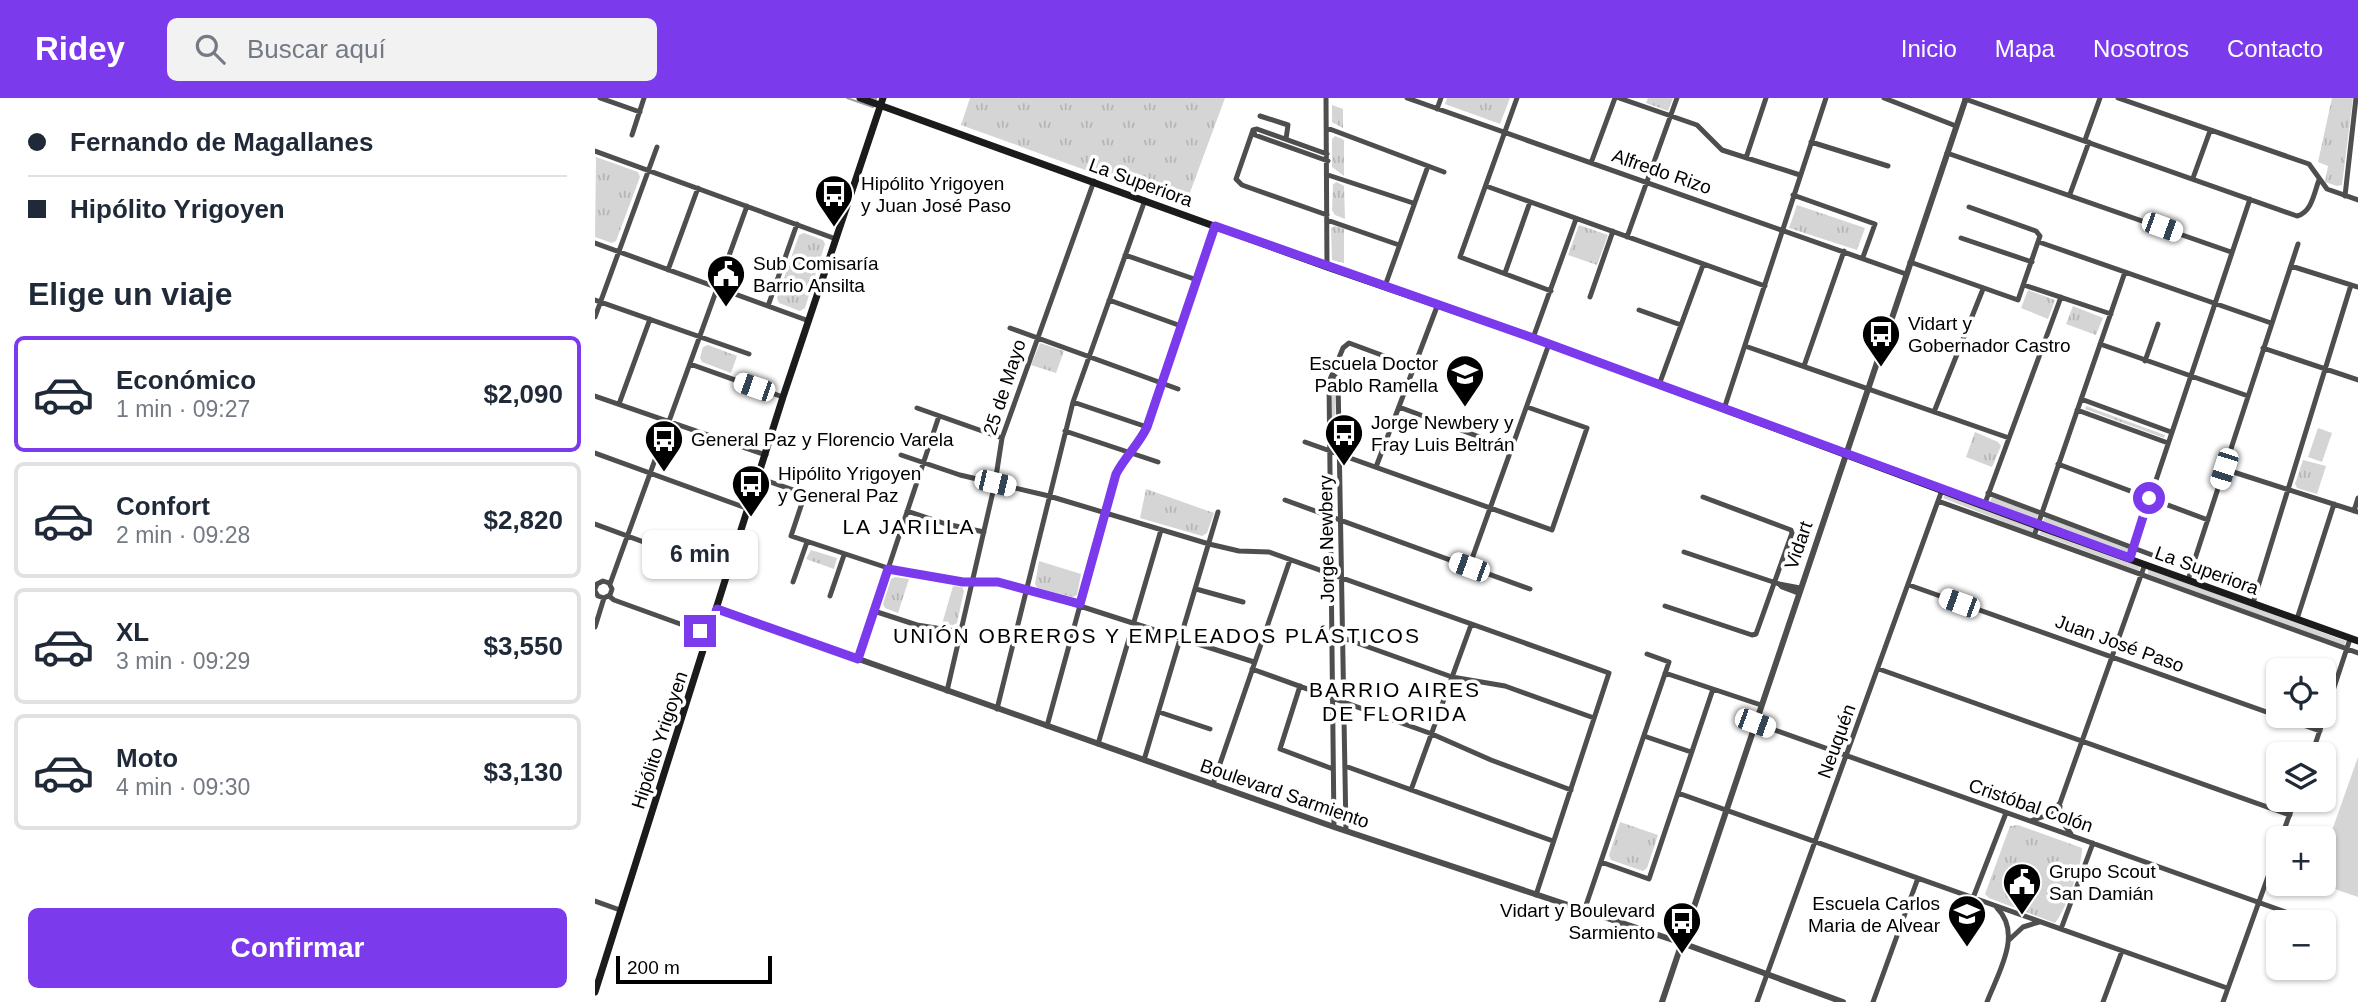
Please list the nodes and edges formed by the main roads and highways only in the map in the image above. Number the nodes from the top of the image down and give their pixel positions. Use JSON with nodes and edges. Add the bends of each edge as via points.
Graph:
{"nodes":[{"id":1,"x":860,"y":98,"type":"edge"},
{"id":2,"x":882,"y":102,"type":"edge"},
{"id":3,"x":2354,"y":640,"type":"edge"},
{"id":4,"x":595,"y":992,"type":"edge"}],
"edges":[{"from":1,"to":2,"type":"main road","name":"La Superiora"},
{"from":2,"to":3,"type":"main road","name":"La Superiora"},
{"from":2,"to":4,"type":"main road","name":"Hipólito Yrigoyen","via":[[783,397]]}]}
